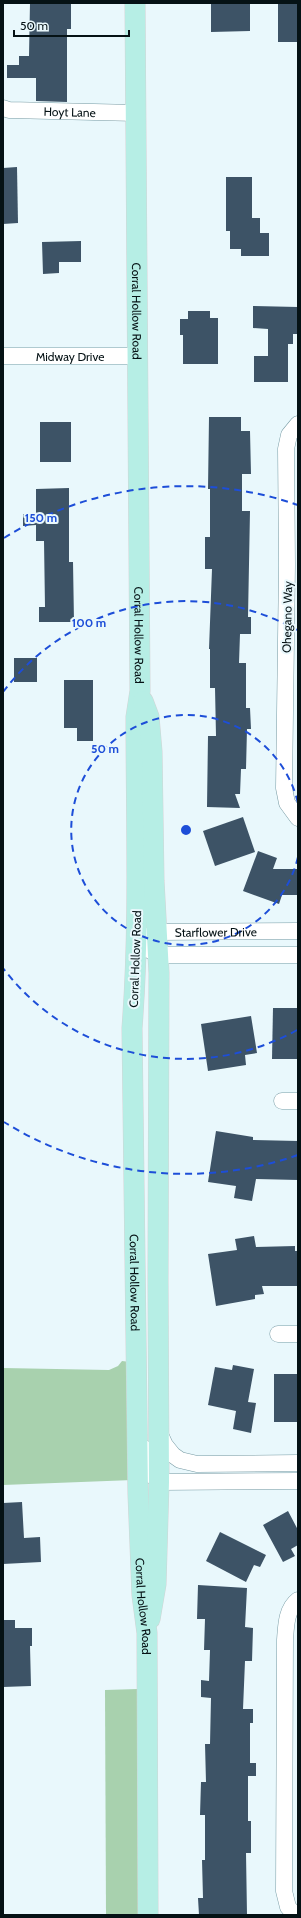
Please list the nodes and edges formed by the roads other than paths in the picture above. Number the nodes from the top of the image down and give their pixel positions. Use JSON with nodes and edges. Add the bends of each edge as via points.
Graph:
{"nodes":[{"id":1,"x":135,"y":3,"type":"edge"},
{"id":2,"x":3,"y":108,"type":"edge"},
{"id":3,"x":136,"y":113,"type":"junction"},
{"id":4,"x":3,"y":356,"type":"edge"},
{"id":5,"x":137,"y":356,"type":"junction"},
{"id":6,"x":298,"y":424,"type":"edge"},
{"id":7,"x":140,"y":691,"type":"junction"},
{"id":8,"x":295,"y":815,"type":"edge"},
{"id":9,"x":157,"y":932,"type":"junction"},
{"id":10,"x":298,"y":932,"type":"edge"},
{"id":11,"x":137,"y":943,"type":"junction"},
{"id":12,"x":158,"y":955,"type":"junction"},
{"id":13,"x":298,"y":955,"type":"edge"},
{"id":14,"x":282,"y":1101,"type":"dead end"},
{"id":15,"x":298,"y":1101,"type":"edge"},
{"id":16,"x":135,"y":1263,"type":"junction"},
{"id":17,"x":278,"y":1334,"type":"dead end"},
{"id":18,"x":298,"y":1334,"type":"edge"},
{"id":19,"x":158,"y":1429,"type":"junction"},
{"id":20,"x":298,"y":1463,"type":"edge"},
{"id":21,"x":159,"y":1482,"type":"junction"},
{"id":22,"x":298,"y":1482,"type":"edge"},
{"id":23,"x":298,"y":1600,"type":"edge"},
{"id":24,"x":147,"y":1633,"type":"junction"},
{"id":25,"x":148,"y":1915,"type":"edge"},
{"id":26,"x":295,"y":1915,"type":"edge"}],
"edges":[{"from":1,"to":3,"type":"main road","name":"Corral Hollow Road"},
{"from":2,"to":3,"type":"street","name":"Hoyt Lane"},
{"from":3,"to":5,"type":"main road","name":"Corral Hollow Road"},
{"from":4,"to":5,"type":"street","name":"Midway Drive"},
{"from":5,"to":7,"type":"main road","name":"Corral Hollow Road"},
{"from":6,"to":8,"type":"street","name":"Ohegano Way","via":[[289,435],[286,449],[288,565],[284,788],[287,803]]},
{"from":7,"to":9,"type":"main road","via":[[149,717],[152,752]]},
{"from":7,"to":11,"type":"main road","name":"Corral Hollow Road","via":[[136,717]]},
{"from":9,"to":10,"type":"street","name":"Starflower Drive"},
{"from":9,"to":11,"type":"street","name":"Starflower Drive"},
{"from":9,"to":12,"type":"main road"},
{"from":11,"to":12,"type":"street"},
{"from":11,"to":16,"type":"main road","name":"Corral Hollow Road","via":[[132,1028]]},
{"from":12,"to":13,"type":"street"},
{"from":12,"to":19,"type":"main road"},
{"from":14,"to":15,"type":"street"},
{"from":16,"to":21,"type":"street","via":[[143,1304],[145,1460],[150,1474]]},
{"from":16,"to":24,"type":"main road","name":"Corral Hollow Road","via":[[138,1494],[142,1595]]},
{"from":17,"to":18,"type":"street"},
{"from":19,"to":20,"type":"street","via":[[165,1445],[180,1460],[198,1464]]},
{"from":19,"to":21,"type":"main road"},
{"from":21,"to":22,"type":"street"},
{"from":21,"to":24,"type":"main road","via":[[156,1584]]},
{"from":23,"to":26,"type":"street","via":[[290,1610],[285,1640],[284,1891],[288,1907]]},
{"from":24,"to":25,"type":"main road","name":"Corral Hollow Road"}]}
